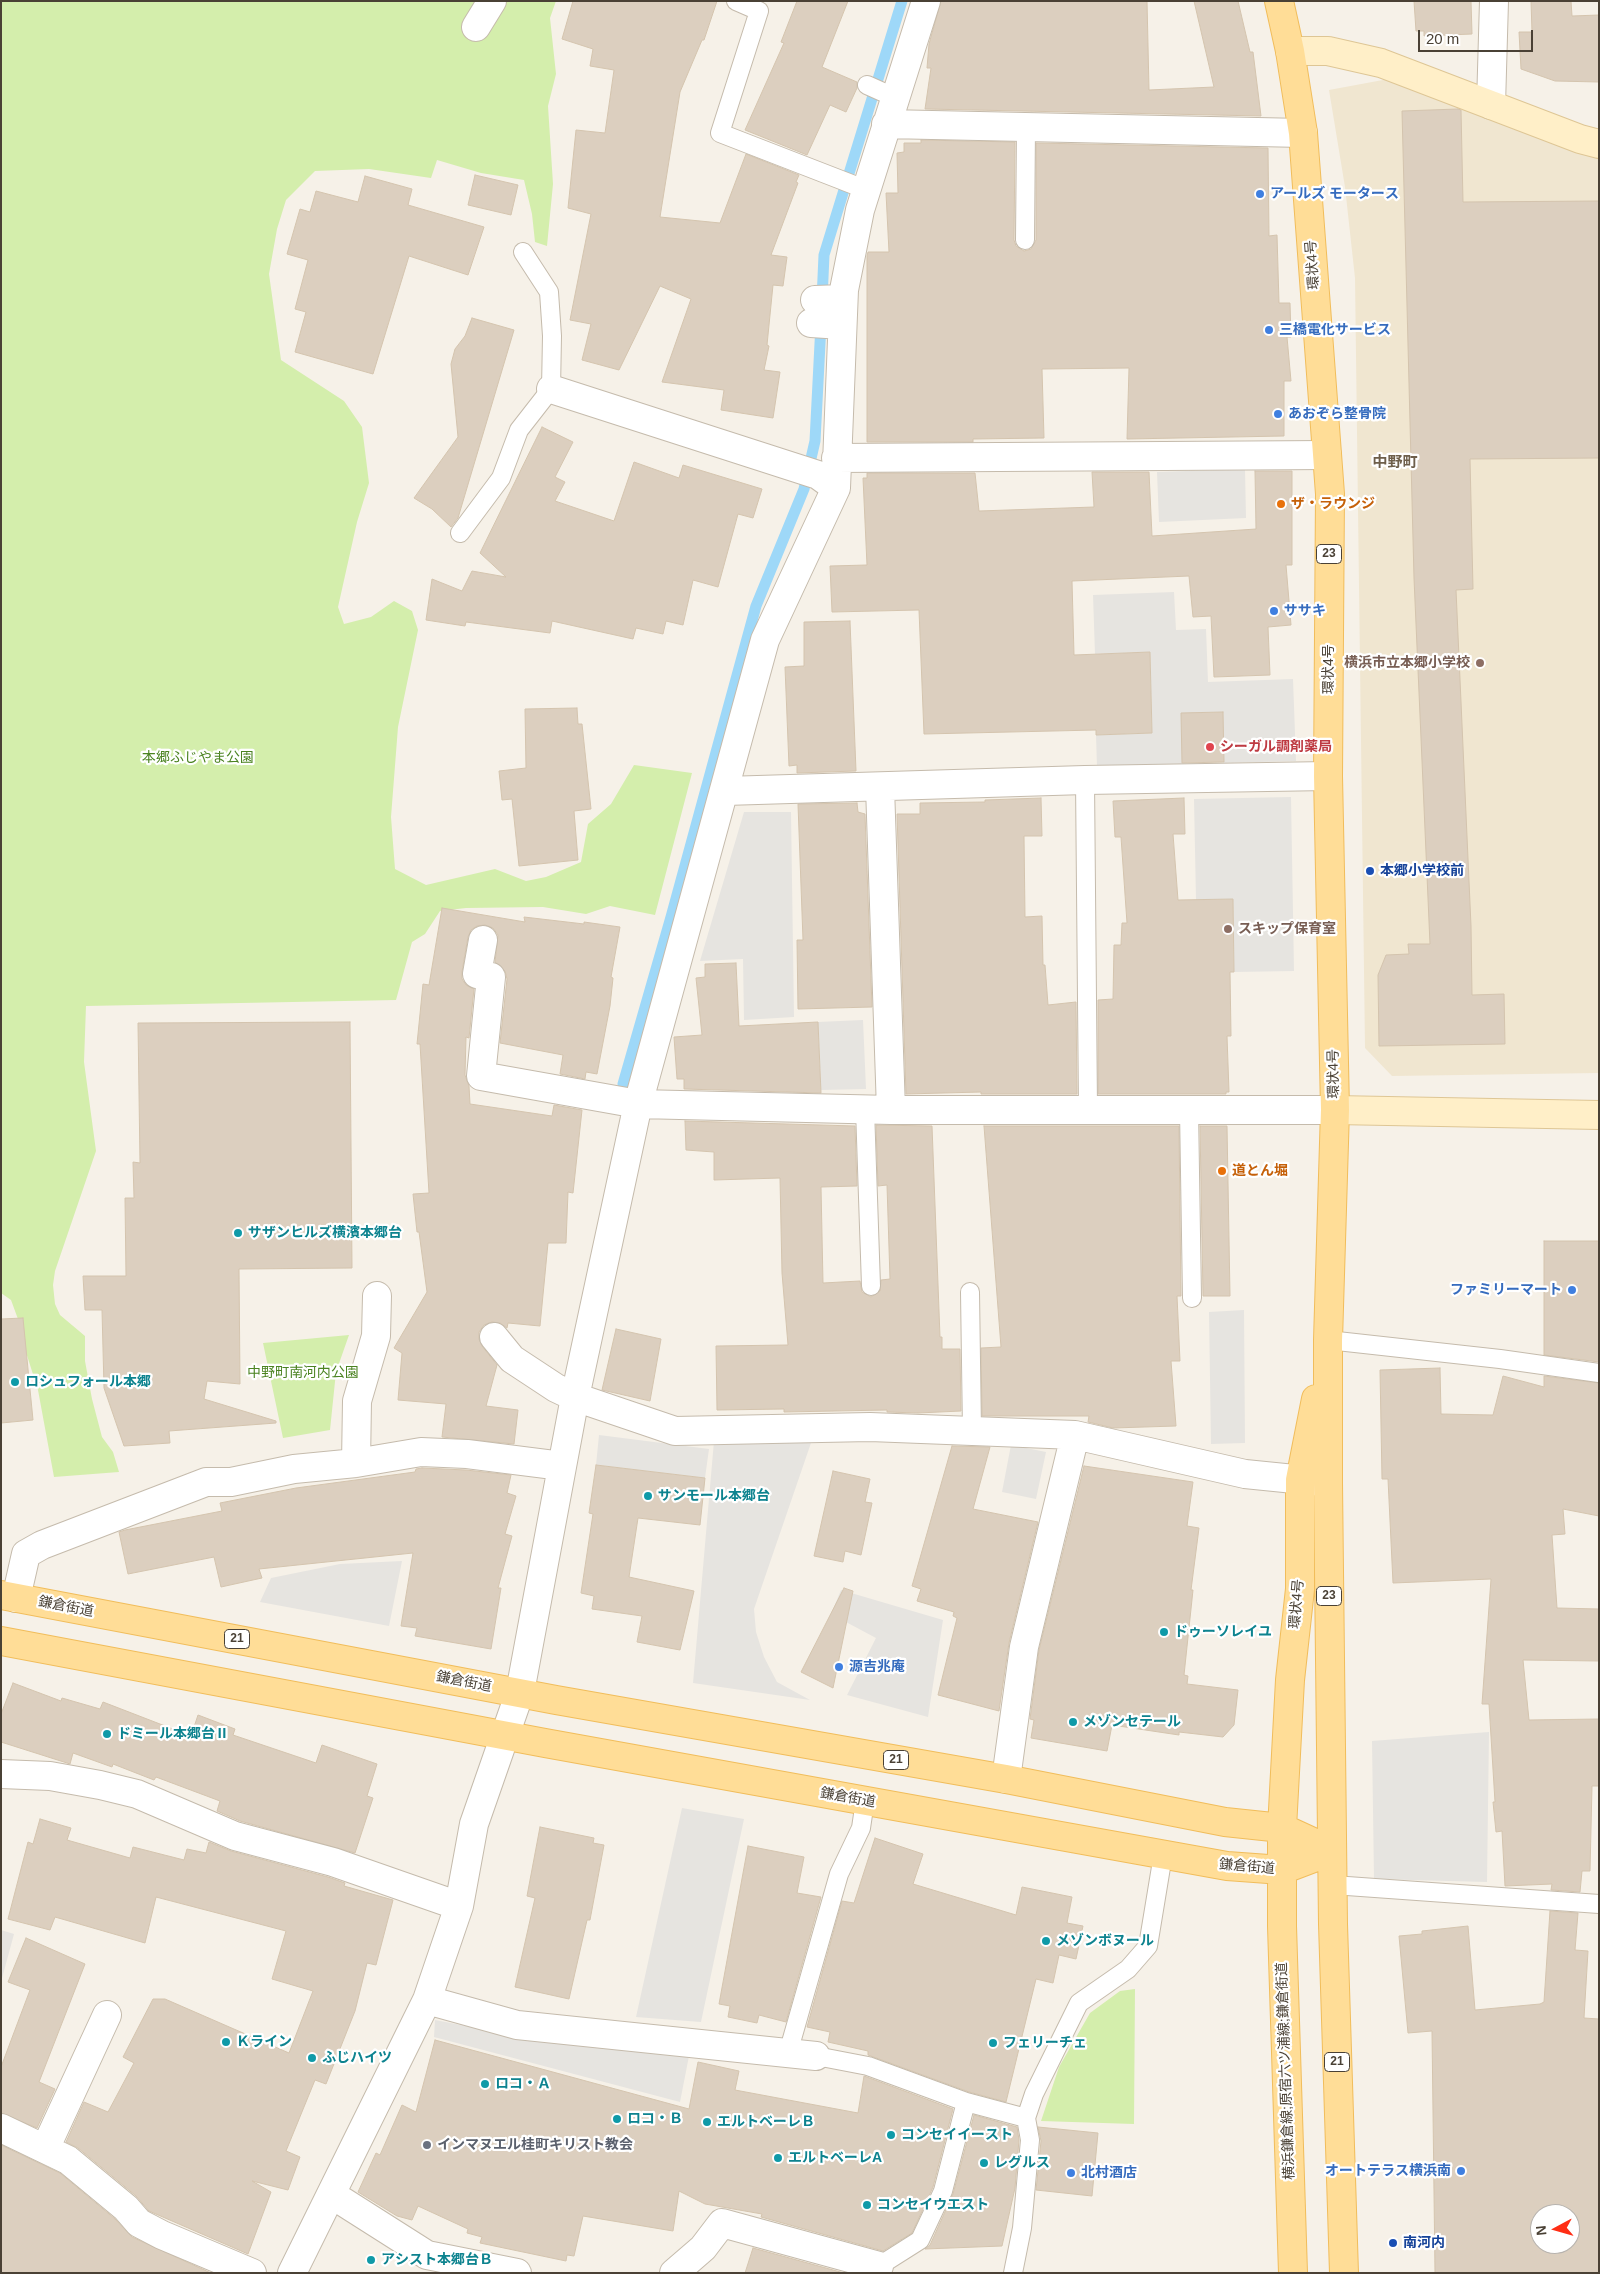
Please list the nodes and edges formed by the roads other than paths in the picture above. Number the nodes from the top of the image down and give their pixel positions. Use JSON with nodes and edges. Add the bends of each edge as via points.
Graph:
{"nodes":[{"id":1,"x":492,"y":1,"type":"edge"},
{"id":2,"x":736,"y":1,"type":"edge"},
{"id":3,"x":926,"y":1,"type":"edge"},
{"id":4,"x":1279,"y":1,"type":"edge"},
{"id":5,"x":1494,"y":1,"type":"edge"},
{"id":6,"x":476,"y":27,"type":"dead end"},
{"id":7,"x":1290,"y":51,"type":"junction"},
{"id":8,"x":867,"y":85,"type":"dead end"},
{"id":9,"x":894,"y":97,"type":"junction"},
{"id":10,"x":1491,"y":105,"type":"junction"},
{"id":11,"x":886,"y":124,"type":"junction"},
{"id":12,"x":1026,"y":128,"type":"junction"},
{"id":13,"x":1303,"y":133,"type":"junction"},
{"id":14,"x":1599,"y":144,"type":"edge"},
{"id":15,"x":865,"y":189,"type":"junction"},
{"id":16,"x":1026,"y":240,"type":"dead end"},
{"id":17,"x":523,"y":252,"type":"dead end"},
{"id":18,"x":551,"y":390,"type":"junction"},
{"id":19,"x":1327,"y":455,"type":"junction"},
{"id":20,"x":830,"y":474,"type":"junction"},
{"id":21,"x":460,"y":533,"type":"dead end"},
{"id":22,"x":1328,"y":776,"type":"junction"},
{"id":23,"x":1085,"y":780,"type":"junction"},
{"id":24,"x":880,"y":787,"type":"junction"},
{"id":25,"x":725,"y":791,"type":"junction"},
{"id":26,"x":483,"y":940,"type":"dead end"},
{"id":27,"x":638,"y":1104,"type":"junction"},
{"id":28,"x":878,"y":1109,"type":"junction"},
{"id":29,"x":1088,"y":1109,"type":"junction"},
{"id":30,"x":1189,"y":1109,"type":"junction"},
{"id":31,"x":1335,"y":1110,"type":"junction"},
{"id":32,"x":1599,"y":1115,"type":"edge"},
{"id":33,"x":871,"y":1286,"type":"dead end"},
{"id":34,"x":970,"y":1292,"type":"dead end"},
{"id":35,"x":377,"y":1296,"type":"dead end"},
{"id":36,"x":1192,"y":1298,"type":"dead end"},
{"id":37,"x":494,"y":1337,"type":"dead end"},
{"id":38,"x":1328,"y":1340,"type":"junction"},
{"id":39,"x":1599,"y":1373,"type":"edge"},
{"id":40,"x":575,"y":1397,"type":"junction"},
{"id":41,"x":972,"y":1431,"type":"junction"},
{"id":42,"x":1075,"y":1435,"type":"junction"},
{"id":43,"x":356,"y":1463,"type":"junction"},
{"id":44,"x":560,"y":1465,"type":"junction"},
{"id":45,"x":1300,"y":1480,"type":"junction"},
{"id":46,"x":1328,"y":1483,"type":"junction"},
{"id":47,"x":9,"y":1596,"type":"edge"},
{"id":48,"x":1,"y":1641,"type":"edge"},
{"id":49,"x":520,"y":1692,"type":"junction"},
{"id":50,"x":507,"y":1734,"type":"junction"},
{"id":51,"x":1,"y":1774,"type":"edge"},
{"id":52,"x":1006,"y":1779,"type":"junction"},
{"id":53,"x":865,"y":1801,"type":"junction"},
{"id":54,"x":1282,"y":1828,"type":"junction"},
{"id":55,"x":1332,"y":1851,"type":"junction"},
{"id":56,"x":1163,"y":1855,"type":"junction"},
{"id":57,"x":1282,"y":1870,"type":"junction"},
{"id":58,"x":1333,"y":1886,"type":"junction"},
{"id":59,"x":1599,"y":1904,"type":"edge"},
{"id":60,"x":459,"y":1906,"type":"junction"},
{"id":61,"x":427,"y":2000,"type":"junction"},
{"id":62,"x":107,"y":2015,"type":"dead end"},
{"id":63,"x":788,"y":2053,"type":"junction"},
{"id":64,"x":816,"y":2056,"type":"joint"},
{"id":65,"x":966,"y":2102,"type":"junction"},
{"id":66,"x":1026,"y":2118,"type":"junction"},
{"id":67,"x":1,"y":2128,"type":"edge"},
{"id":68,"x":45,"y":2149,"type":"junction"},
{"id":69,"x":332,"y":2194,"type":"junction"},
{"id":70,"x":878,"y":2270,"type":"edge"},
{"id":71,"x":252,"y":2273,"type":"edge"},
{"id":72,"x":292,"y":2273,"type":"edge"},
{"id":73,"x":517,"y":2273,"type":"edge"},
{"id":74,"x":674,"y":2273,"type":"edge"},
{"id":75,"x":1013,"y":2273,"type":"edge"},
{"id":76,"x":1293,"y":2273,"type":"edge"},
{"id":77,"x":1344,"y":2273,"type":"edge"}],
"edges":[{"from":1,"to":6,"type":"street"},
{"from":2,"to":15,"type":"lane","via":[[759,11],[720,133]]},
{"from":3,"to":9,"type":"street"},
{"from":4,"to":7,"type":"main road","name":"環状4号","number":"23"},
{"from":5,"to":10,"type":"street"},
{"from":7,"to":10,"type":"street","via":[[1328,50],[1381,63]]},
{"from":7,"to":13,"type":"main road","name":"環状4号","number":"23"},
{"from":8,"to":9,"type":"lane"},
{"from":9,"to":11,"type":"street"},
{"from":10,"to":14,"type":"street"},
{"from":11,"to":12,"type":"street"},
{"from":11,"to":15,"type":"street"},
{"from":12,"to":13,"type":"street"},
{"from":12,"to":16,"type":"lane"},
{"from":13,"to":19,"type":"main road","name":"環状4号","number":"23"},
{"from":15,"to":20,"type":"street","via":[[832,312]]},
{"from":17,"to":18,"type":"lane","via":[[548,292],[552,336]]},
{"from":18,"to":20,"type":"street","via":[[768,460]]},
{"from":18,"to":21,"type":"lane","via":[[519,430],[501,478]]},
{"from":19,"to":20,"type":"street"},
{"from":19,"to":22,"type":"main road","name":"環状4号","number":"23","via":[[1330,494]]},
{"from":20,"to":25,"type":"street","via":[[765,640]]},
{"from":22,"to":23,"type":"street"},
{"from":22,"to":31,"type":"main road","name":"環状4号","number":"23"},
{"from":23,"to":24,"type":"street"},
{"from":23,"to":29,"type":"lane"},
{"from":24,"to":25,"type":"street"},
{"from":24,"to":28,"type":"street"},
{"from":25,"to":27,"type":"street"},
{"from":26,"to":27,"type":"street","via":[[477,974],[491,977],[481,1076]]},
{"from":27,"to":28,"type":"street"},
{"from":27,"to":40,"type":"street"},
{"from":28,"to":29,"type":"street"},
{"from":28,"to":33,"type":"lane"},
{"from":29,"to":30,"type":"street"},
{"from":30,"to":31,"type":"street"},
{"from":30,"to":36,"type":"lane"},
{"from":31,"to":32,"type":"street"},
{"from":31,"to":38,"type":"main road","name":"環状4号","number":"23"},
{"from":34,"to":41,"type":"lane"},
{"from":35,"to":43,"type":"street","via":[[376,1336],[357,1401]]},
{"from":37,"to":40,"type":"street","via":[[512,1359]]},
{"from":38,"to":39,"type":"lane"},
{"from":38,"to":45,"type":"main road","name":"環状4号","number":"23"},
{"from":38,"to":46,"type":"main road","name":"環状4号","number":"23"},
{"from":40,"to":41,"type":"street","via":[[675,1432],[870,1427]]},
{"from":40,"to":44,"type":"street"},
{"from":41,"to":42,"type":"street"},
{"from":42,"to":45,"type":"street","via":[[1245,1474]]},
{"from":42,"to":52,"type":"street","via":[[1024,1647]]},
{"from":43,"to":44,"type":"street","via":[[421,1452]]},
{"from":43,"to":47,"type":"street","via":[[294,1469],[231,1482],[206,1482],[26,1554]]},
{"from":44,"to":49,"type":"street"},
{"from":45,"to":46,"type":"street"},
{"from":45,"to":54,"type":"main road","name":"環状4号","number":"23","via":[[1300,1589],[1290,1680]]},
{"from":46,"to":55,"type":"main road","name":"環状4号","number":"23"},
{"from":47,"to":49,"type":"main road","name":"鎌倉街道","number":"21"},
{"from":48,"to":50,"type":"main road","name":"鎌倉街道"},
{"from":49,"to":50,"type":"street"},
{"from":49,"to":52,"type":"main road","name":"鎌倉街道","number":"21"},
{"from":50,"to":53,"type":"main road","name":"鎌倉街道"},
{"from":50,"to":60,"type":"street","via":[[474,1824]]},
{"from":51,"to":60,"type":"street","via":[[50,1776],[137,1794],[235,1836],[332,1862]]},
{"from":52,"to":54,"type":"main road","name":"鎌倉街道","number":"21","via":[[1224,1822]]},
{"from":53,"to":56,"type":"main road","name":"鎌倉街道"},
{"from":53,"to":63,"type":"lane","via":[[861,1828],[839,1874]]},
{"from":54,"to":55,"type":"main road","name":"鎌倉街道","number":"21"},
{"from":54,"to":57,"type":"main road","name":"環状4号","number":"23"},
{"from":55,"to":57,"type":"main road","name":"鎌倉街道"},
{"from":55,"to":58,"type":"main road","number":"21"},
{"from":56,"to":57,"type":"main road","name":"鎌倉街道","via":[[1227,1866]]},
{"from":56,"to":66,"type":"lane","via":[[1148,1946],[1128,1968],[1079,2003],[1034,2094]]},
{"from":57,"to":76,"type":"main road","name":"横浜鎌倉線;原宿六ツ浦線;鎌倉街道"},
{"from":58,"to":59,"type":"lane"},
{"from":58,"to":77,"type":"main road","number":"21"},
{"from":60,"to":61,"type":"street"},
{"from":61,"to":63,"type":"street","via":[[517,2025]]},
{"from":61,"to":69,"type":"street"},
{"from":62,"to":68,"type":"street"},
{"from":63,"to":64,"type":"street"},
{"from":64,"to":65,"type":"lane","via":[[868,2066]]},
{"from":65,"to":66,"type":"lane"},
{"from":65,"to":70,"type":"lane","via":[[943,2191],[920,2240]]},
{"from":66,"to":75,"type":"lane","via":[[1030,2140],[1022,2228]]},
{"from":67,"to":68,"type":"street"},
{"from":68,"to":71,"type":"street","via":[[68,2160],[126,2208],[139,2224]]},
{"from":69,"to":72,"type":"street"},
{"from":69,"to":73,"type":"street","via":[[427,2255]]},
{"from":70,"to":74,"type":"street","via":[[722,2223],[703,2248]]}]}
